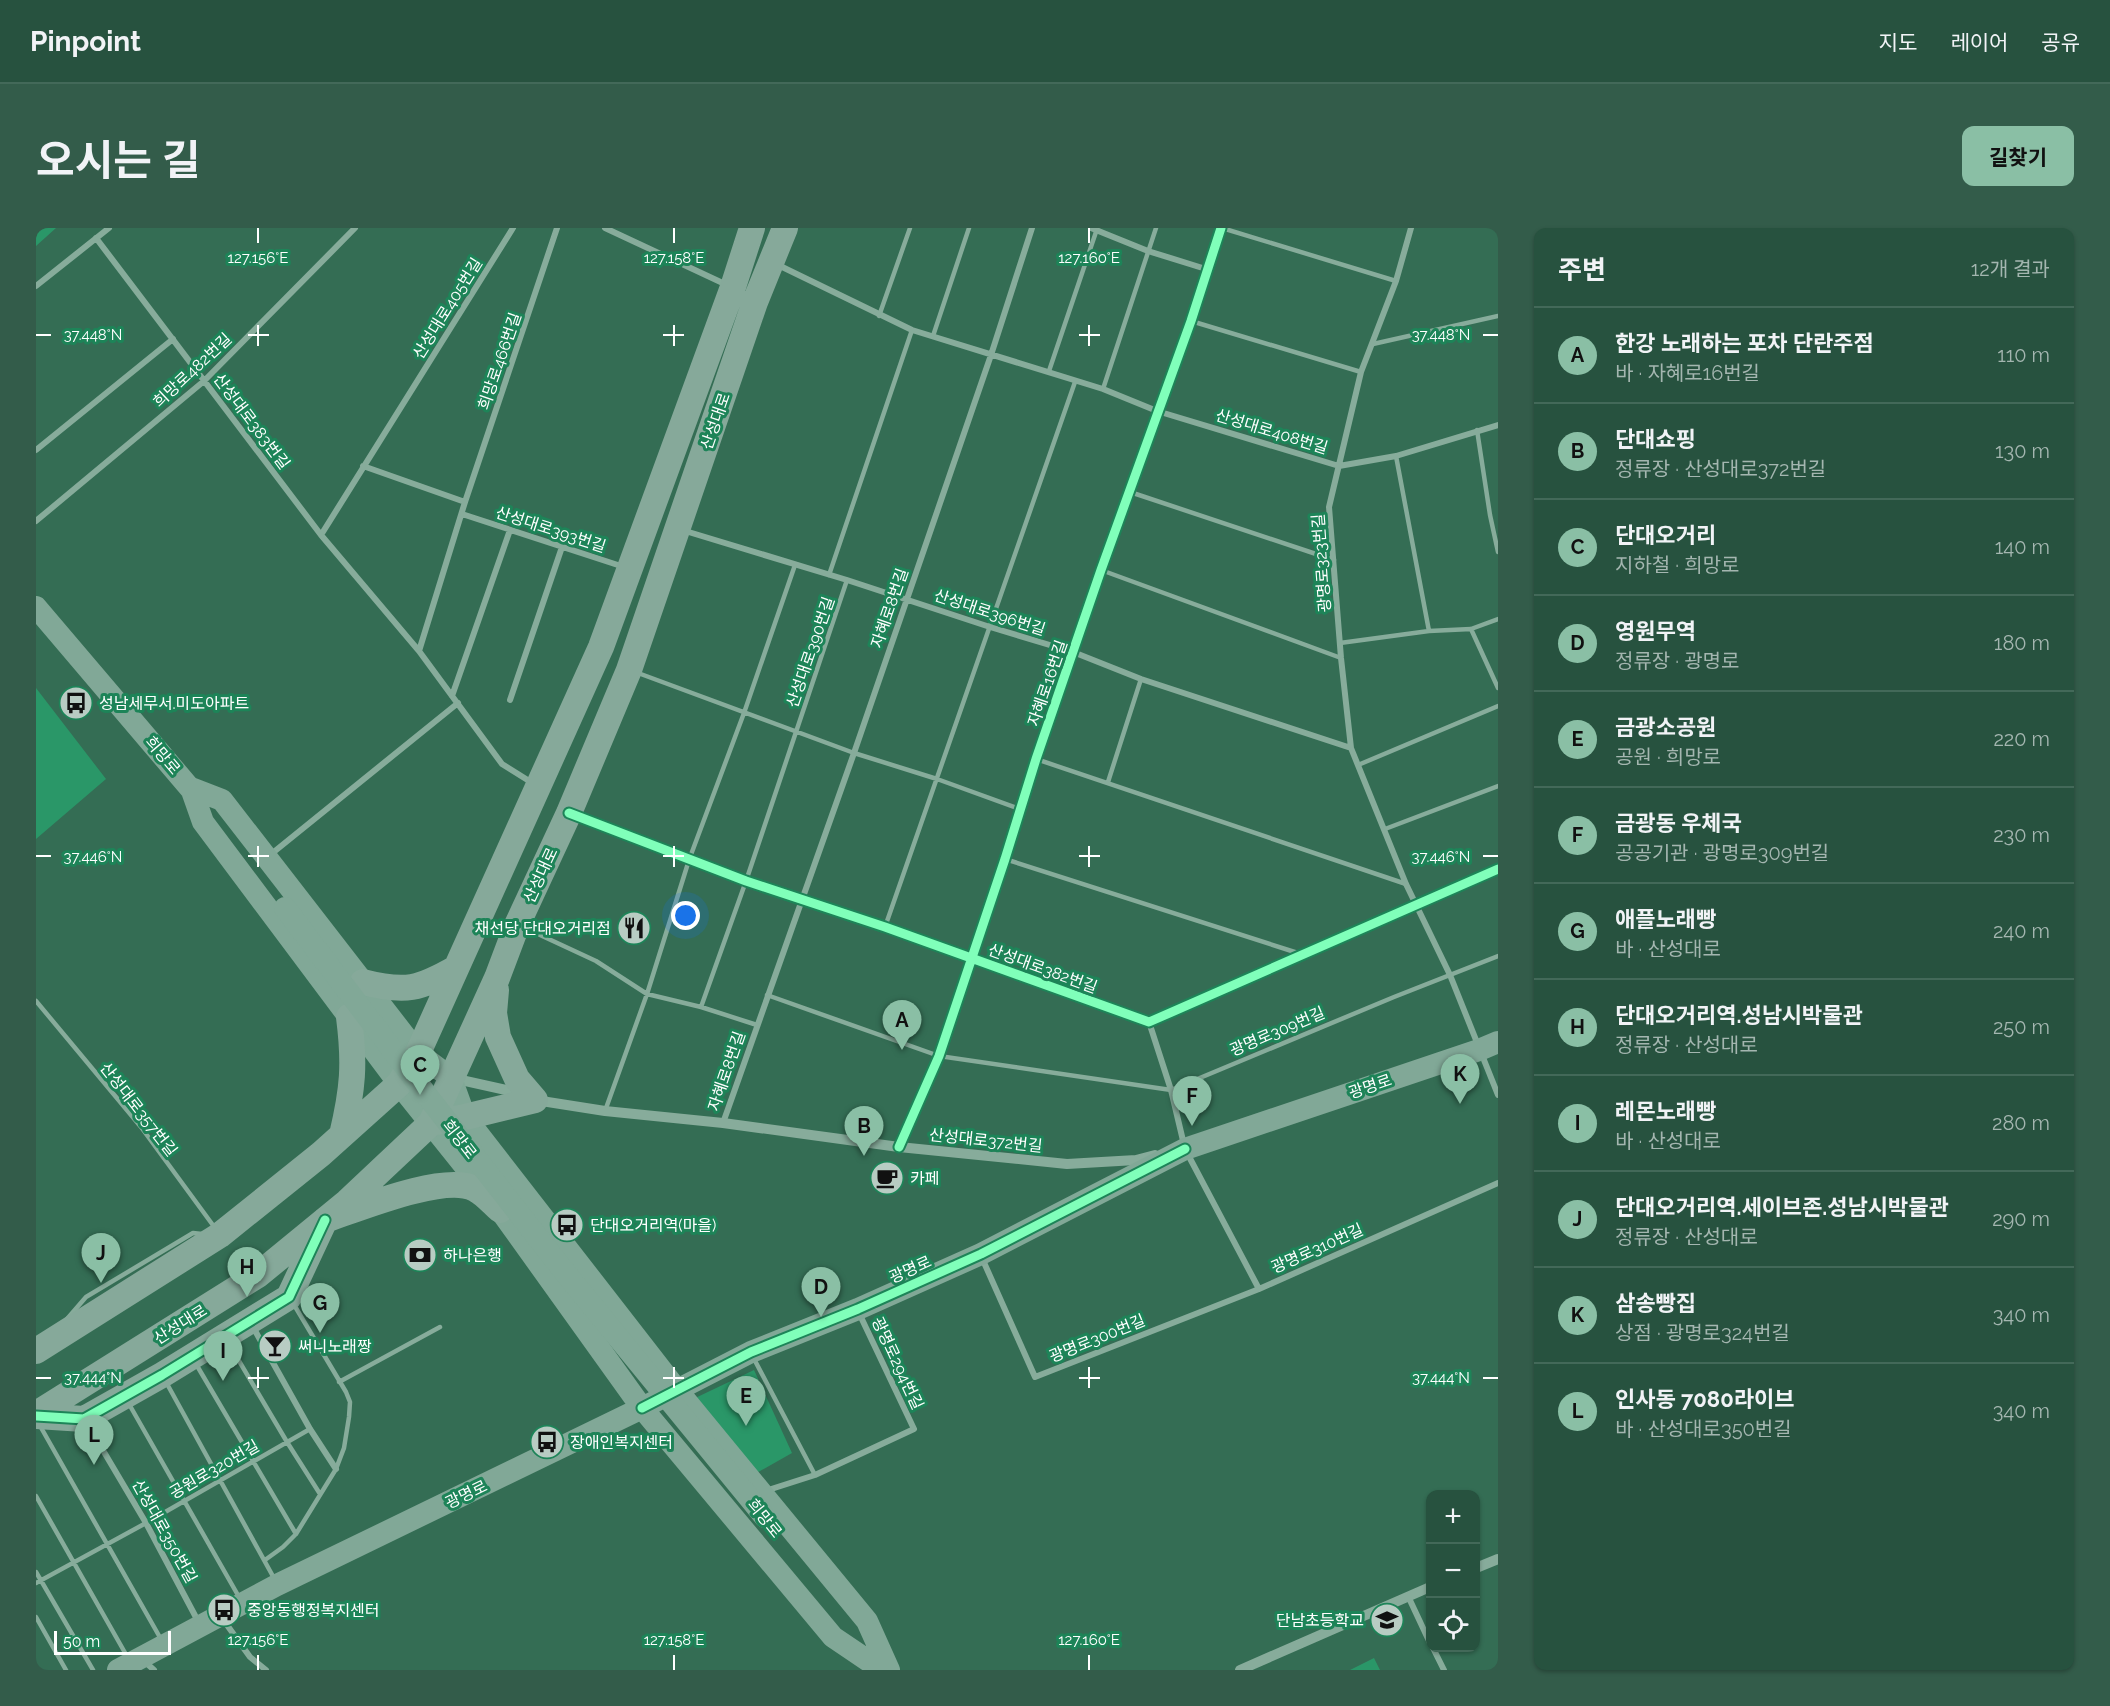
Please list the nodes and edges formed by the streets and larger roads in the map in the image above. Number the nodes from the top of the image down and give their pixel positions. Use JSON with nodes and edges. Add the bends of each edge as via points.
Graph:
{"nodes":[{"id":1,"x":109,"y":228,"type":"edge"},
{"id":2,"x":355,"y":228,"type":"edge"},
{"id":3,"x":513,"y":228,"type":"edge"},
{"id":4,"x":557,"y":228,"type":"edge"},
{"id":5,"x":605,"y":228,"type":"edge"},
{"id":6,"x":752,"y":228,"type":"edge"},
{"id":7,"x":786,"y":228,"type":"edge"},
{"id":8,"x":1032,"y":228,"type":"edge"},
{"id":9,"x":1221,"y":228,"type":"edge"},
{"id":10,"x":1411,"y":228,"type":"edge"},
{"id":11,"x":1095,"y":229,"type":"edge"},
{"id":12,"x":614,"y":230,"type":"edge"},
{"id":13,"x":96,"y":238,"type":"junction"},
{"id":14,"x":772,"y":262,"type":"junction"},
{"id":15,"x":1209,"y":270,"type":"junction"},
{"id":16,"x":36,"y":286,"type":"edge"},
{"id":17,"x":733,"y":287,"type":"junction"},
{"id":18,"x":173,"y":339,"type":"junction"},
{"id":19,"x":991,"y":355,"type":"junction"},
{"id":20,"x":204,"y":381,"type":"junction"},
{"id":21,"x":1157,"y":411,"type":"junction"},
{"id":22,"x":1498,"y":425,"type":"edge"},
{"id":23,"x":36,"y":450,"type":"edge"},
{"id":24,"x":363,"y":466,"type":"junction"},
{"id":25,"x":1340,"y":466,"type":"junction"},
{"id":26,"x":465,"y":502,"type":"junction"},
{"id":27,"x":462,"y":514,"type":"junction"},
{"id":28,"x":36,"y":521,"type":"edge"},
{"id":29,"x":678,"y":529,"type":"junction"},
{"id":30,"x":510,"y":530,"type":"junction"},
{"id":31,"x":321,"y":534,"type":"junction"},
{"id":32,"x":562,"y":547,"type":"junction"},
{"id":33,"x":631,"y":569,"type":"junction"},
{"id":34,"x":906,"y":599,"type":"junction"},
{"id":35,"x":36,"y":607,"type":"edge"},
{"id":36,"x":420,"y":651,"type":"junction"},
{"id":37,"x":1073,"y":652,"type":"junction"},
{"id":38,"x":452,"y":696,"type":"junction"},
{"id":39,"x":510,"y":700,"type":"dead end"},
{"id":40,"x":458,"y":703,"type":"junction"},
{"id":41,"x":1351,"y":748,"type":"junction"},
{"id":42,"x":537,"y":786,"type":"junction"},
{"id":43,"x":191,"y":788,"type":"junction"},
{"id":44,"x":569,"y":813,"type":"junction"},
{"id":45,"x":267,"y":858,"type":"junction"},
{"id":46,"x":1498,"y":869,"type":"edge"},
{"id":47,"x":802,"y":900,"type":"junction"},
{"id":48,"x":1416,"y":904,"type":"junction"},
{"id":49,"x":971,"y":958,"type":"junction"},
{"id":50,"x":456,"y":968,"type":"junction"},
{"id":51,"x":497,"y":978,"type":"junction"},
{"id":52,"x":363,"y":982,"type":"junction"},
{"id":53,"x":349,"y":1017,"type":"junction"},
{"id":54,"x":1149,"y":1022,"type":"junction"},
{"id":55,"x":1489,"y":1046,"type":"edge"},
{"id":56,"x":418,"y":1053,"type":"junction"},
{"id":57,"x":451,"y":1078,"type":"junction"},
{"id":58,"x":399,"y":1084,"type":"junction"},
{"id":59,"x":1498,"y":1095,"type":"edge"},
{"id":60,"x":535,"y":1100,"type":"junction"},
{"id":61,"x":465,"y":1117,"type":"junction"},
{"id":62,"x":431,"y":1123,"type":"junction"},
{"id":63,"x":723,"y":1123,"type":"junction"},
{"id":64,"x":342,"y":1135,"type":"junction"},
{"id":65,"x":899,"y":1146,"type":"junction"},
{"id":66,"x":1185,"y":1149,"type":"junction"},
{"id":67,"x":1498,"y":1183,"type":"edge"},
{"id":68,"x":500,"y":1210,"type":"junction"},
{"id":69,"x":325,"y":1220,"type":"junction"},
{"id":70,"x":981,"y":1254,"type":"junction"},
{"id":71,"x":1259,"y":1289,"type":"junction"},
{"id":72,"x":858,"y":1309,"type":"junction"},
{"id":73,"x":250,"y":1322,"type":"junction"},
{"id":74,"x":44,"y":1343,"type":"edge"},
{"id":75,"x":676,"y":1390,"type":"junction"},
{"id":76,"x":642,"y":1408,"type":"junction"},
{"id":77,"x":36,"y":1417,"type":"edge"},
{"id":78,"x":84,"y":1419,"type":"junction"},
{"id":79,"x":914,"y":1429,"type":"joint"},
{"id":80,"x":336,"y":1469,"type":"road end"},
{"id":81,"x":761,"y":1492,"type":"junction"},
{"id":82,"x":1498,"y":1559,"type":"edge"},
{"id":83,"x":1480,"y":1566,"type":"edge"},
{"id":84,"x":1426,"y":1589,"type":"edge"},
{"id":85,"x":1408,"y":1596,"type":"junction"},
{"id":86,"x":210,"y":1621,"type":"junction"},
{"id":87,"x":1426,"y":1633,"type":"edge"},
{"id":88,"x":1435,"y":1652,"type":"edge"},
{"id":89,"x":136,"y":1665,"type":"edge"},
{"id":90,"x":266,"y":1670,"type":"edge"},
{"id":91,"x":882,"y":1670,"type":"edge"},
{"id":92,"x":888,"y":1670,"type":"edge"},
{"id":93,"x":1240,"y":1670,"type":"edge"},
{"id":94,"x":1444,"y":1670,"type":"edge"}],
"edges":[{"from":1,"to":13,"type":"street"},
{"from":2,"to":20,"type":"street","name":"희망로482번길"},
{"from":3,"to":24,"type":"street","name":"산성대로405번길"},
{"from":4,"to":26,"type":"street","name":"희망로466번길"},
{"from":5,"to":12,"type":"street"},
{"from":6,"to":17,"type":"main road","name":"산성대로"},
{"from":7,"to":14,"type":"main road","name":"산성대로"},
{"from":8,"to":19,"type":"street","name":"자혜로8번길"},
{"from":9,"to":15,"type":"street","name":"자혜로16번길"},
{"from":10,"to":25,"type":"street","name":"광명로323번길","via":[[1396,281],[1361,372]]},
{"from":11,"to":15,"type":"street"},
{"from":12,"to":17,"type":"street"},
{"from":13,"to":16,"type":"street"},
{"from":13,"to":18,"type":"street","name":"산성대로383번길"},
{"from":14,"to":19,"type":"street","name":"산성대로408번길","via":[[879,316]]},
{"from":14,"to":29,"type":"main road","name":"산성대로"},
{"from":15,"to":21,"type":"street","name":"자혜로16번길"},
{"from":17,"to":33,"type":"main road","name":"산성대로"},
{"from":18,"to":20,"type":"street","name":"산성대로383번길"},
{"from":18,"to":23,"type":"street"},
{"from":19,"to":21,"type":"street","name":"산성대로408번길","via":[[1049,371]]},
{"from":19,"to":34,"type":"street","name":"자혜로8번길"},
{"from":20,"to":28,"type":"street","name":"희망로482번길"},
{"from":20,"to":31,"type":"street","name":"산성대로383번길"},
{"from":21,"to":25,"type":"street","name":"산성대로408번길"},
{"from":21,"to":37,"type":"street","name":"자혜로16번길"},
{"from":22,"to":25,"type":"street","name":"산성대로408번길","via":[[1396,456]]},
{"from":24,"to":26,"type":"street"},
{"from":24,"to":31,"type":"street"},
{"from":25,"to":41,"type":"street","name":"광명로323번길","via":[[1329,507]]},
{"from":26,"to":27,"type":"street","name":"희망로466번길"},
{"from":27,"to":30,"type":"street","name":"산성대로393번길"},
{"from":27,"to":36,"type":"street","name":"희망로466번길"},
{"from":29,"to":34,"type":"street","name":"산성대로396번길"},
{"from":29,"to":44,"type":"main road","name":"산성대로","via":[[629,670]]},
{"from":30,"to":32,"type":"street","name":"산성대로393번길"},
{"from":30,"to":38,"type":"street"},
{"from":31,"to":36,"type":"street","name":"산성대로383번길"},
{"from":32,"to":33,"type":"street","name":"산성대로393번길"},
{"from":32,"to":39,"type":"street"},
{"from":33,"to":42,"type":"main road","name":"산성대로","via":[[601,647]]},
{"from":34,"to":37,"type":"street","name":"산성대로396번길"},
{"from":34,"to":47,"type":"street","name":"자혜로8번길"},
{"from":35,"to":43,"type":"main road","name":"희망로"},
{"from":36,"to":38,"type":"street","name":"산성대로383번길"},
{"from":37,"to":41,"type":"street","name":"산성대로396번길","via":[[1141,679]]},
{"from":37,"to":49,"type":"street","name":"자혜로16번길"},
{"from":38,"to":40,"type":"street","name":"산성대로383번길"},
{"from":40,"to":42,"type":"street","name":"산성대로383번길","via":[[502,764]]},
{"from":40,"to":45,"type":"street"},
{"from":41,"to":48,"type":"street","name":"광명로323번길"},
{"from":42,"to":50,"type":"main road","name":"산성대로"},
{"from":43,"to":45,"type":"main road","via":[[222,800]]},
{"from":43,"to":53,"type":"main road","via":[[203,822]]},
{"from":43,"to":92,"type":"main road","name":"희망로","bridge":true,"via":[[567,1275]]},
{"from":44,"to":47,"type":"street","name":"산성대로382번길"},
{"from":44,"to":51,"type":"main road","name":"산성대로"},
{"from":45,"to":52,"type":"main road"},
{"from":46,"to":48,"type":"street"},
{"from":47,"to":49,"type":"street","name":"산성대로382번길"},
{"from":47,"to":63,"type":"street","name":"자혜로8번길"},
{"from":48,"to":54,"type":"street"},
{"from":48,"to":55,"type":"street","name":"광명로323번길"},
{"from":49,"to":54,"type":"street","name":"산성대로382번길"},
{"from":49,"to":65,"type":"street","name":"자혜로16번길","via":[[939,1056]]},
{"from":50,"to":52,"type":"main road","via":[[412,988],[385,988]]},
{"from":50,"to":56,"type":"main road","name":"산성대로"},
{"from":51,"to":57,"type":"main road","name":"산성대로"},
{"from":51,"to":60,"type":"main road","via":[[494,1013],[498,1037],[517,1079]]},
{"from":52,"to":56,"type":"main road"},
{"from":53,"to":58,"type":"main road"},
{"from":53,"to":64,"type":"main road","via":[[354,1070]]},
{"from":54,"to":66,"type":"street"},
{"from":55,"to":59,"type":"street","name":"광명로323번길"},
{"from":55,"to":66,"type":"main road","name":"광명로"},
{"from":56,"to":57,"type":"main road"},
{"from":56,"to":58,"type":"main road","name":"산성대로"},
{"from":57,"to":60,"type":"street","name":"산성대로372번길"},
{"from":57,"to":61,"type":"main road"},
{"from":57,"to":62,"type":"main road","name":"산성대로"},
{"from":58,"to":62,"type":"main road"},
{"from":58,"to":64,"type":"main road","name":"산성대로"},
{"from":60,"to":61,"type":"main road"},
{"from":60,"to":63,"type":"street","name":"산성대로372번길"},
{"from":61,"to":62,"type":"main road"},
{"from":61,"to":75,"type":"main road"},
{"from":62,"to":68,"type":"main road"},
{"from":62,"to":69,"type":"main road","name":"산성대로"},
{"from":63,"to":65,"type":"street","name":"산성대로372번길"},
{"from":64,"to":74,"type":"main road","name":"산성대로","via":[[220,1235]]},
{"from":65,"to":66,"type":"street","name":"산성대로372번길","via":[[1067,1164],[1136,1160]]},
{"from":66,"to":70,"type":"main road","name":"광명로"},
{"from":66,"to":71,"type":"street","name":"광명로310번길"},
{"from":67,"to":71,"type":"street","name":"광명로310번길"},
{"from":68,"to":69,"type":"main road","via":[[475,1188],[447,1186],[416,1190]]},
{"from":68,"to":76,"type":"main road"},
{"from":69,"to":73,"type":"main road","via":[[289,1297]]},
{"from":69,"to":77,"type":"main road","name":"산성대로","via":[[258,1275]]},
{"from":70,"to":71,"type":"street","name":"광명로300번길","via":[[1035,1377]]},
{"from":70,"to":72,"type":"main road","name":"광명로"},
{"from":72,"to":75,"type":"main road","name":"광명로","via":[[751,1352]]},
{"from":72,"to":79,"type":"street","name":"광명로294번길"},
{"from":73,"to":78,"type":"main road"},
{"from":73,"to":80,"type":"street"},
{"from":75,"to":76,"type":"main road","name":"광명로"},
{"from":75,"to":81,"type":"main road"},
{"from":76,"to":86,"type":"main road","name":"광명로"},
{"from":76,"to":91,"type":"main road","via":[[833,1636]]},
{"from":77,"to":78,"type":"main road"},
{"from":78,"to":86,"type":"street","name":"산성대로350번길"},
{"from":79,"to":81,"type":"street","name":"희망로","via":[[815,1475]]},
{"from":81,"to":92,"type":"main road","via":[[867,1621]]},
{"from":82,"to":83,"type":"street"},
{"from":84,"to":85,"type":"street"},
{"from":85,"to":87,"type":"street"},
{"from":85,"to":93,"type":"street"},
{"from":86,"to":89,"type":"main road","name":"광명로"},
{"from":86,"to":90,"type":"street","name":"산성대로350번길"},
{"from":88,"to":94,"type":"street"}]}
